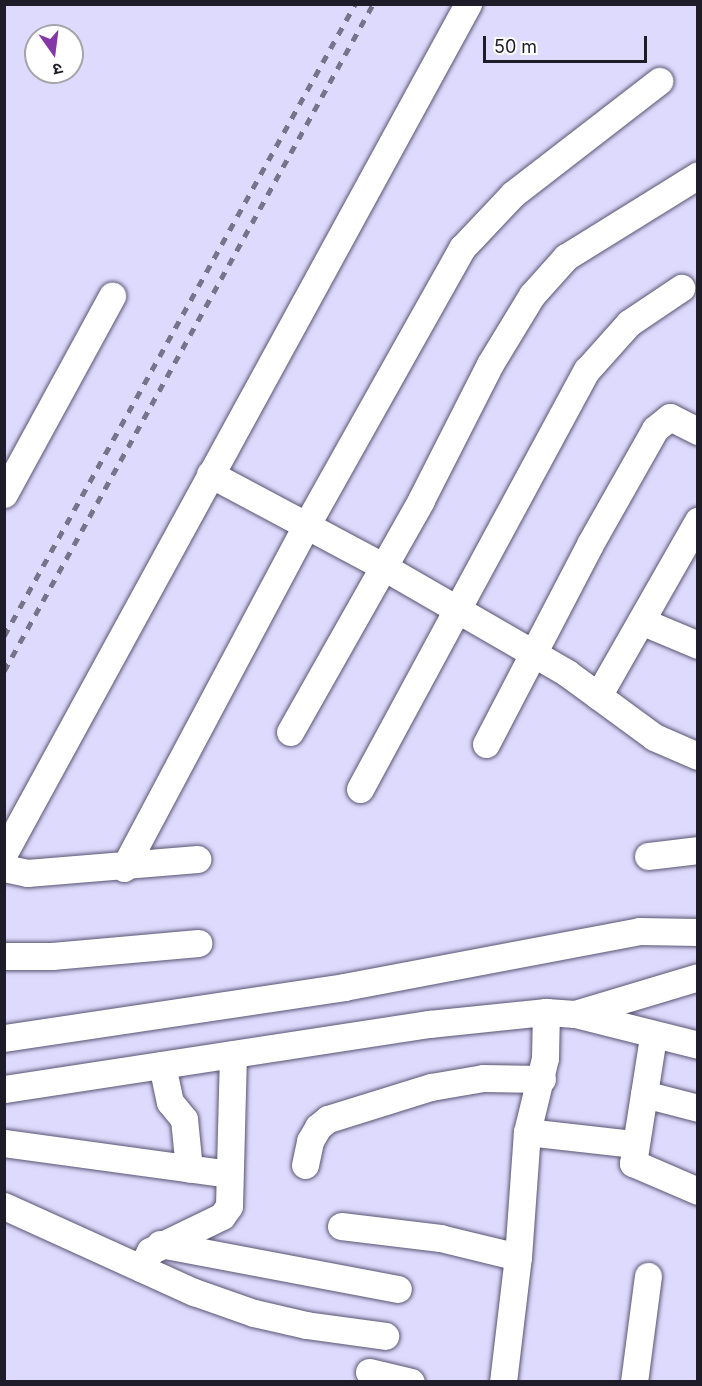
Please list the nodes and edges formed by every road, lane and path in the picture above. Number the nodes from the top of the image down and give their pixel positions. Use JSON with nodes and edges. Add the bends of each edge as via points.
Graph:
{"nodes":[{"id":1,"x":468,"y":4,"type":"edge"},
{"id":2,"x":659,"y":81,"type":"dead end"},
{"id":3,"x":698,"y":175,"type":"edge"},
{"id":4,"x":681,"y":288,"type":"dead end"},
{"id":5,"x":112,"y":296,"type":"dead end"},
{"id":6,"x":698,"y":431,"type":"edge"},
{"id":7,"x":210,"y":474,"type":"junction"},
{"id":8,"x":4,"y":494,"type":"edge"},
{"id":9,"x":306,"y":526,"type":"junction"},
{"id":10,"x":694,"y":536,"type":"edge"},
{"id":11,"x":382,"y":566,"type":"junction"},
{"id":12,"x":456,"y":609,"type":"junction"},
{"id":13,"x":641,"y":621,"type":"junction"},
{"id":14,"x":698,"y":645,"type":"edge"},
{"id":15,"x":533,"y":653,"type":"junction"},
{"id":16,"x":598,"y":696,"type":"junction"},
{"id":17,"x":290,"y":732,"type":"dead end"},
{"id":18,"x":486,"y":744,"type":"dead end"},
{"id":19,"x":698,"y":756,"type":"edge"},
{"id":20,"x":360,"y":789,"type":"dead end"},
{"id":21,"x":698,"y":850,"type":"edge"},
{"id":22,"x":4,"y":853,"type":"edge"},
{"id":23,"x":648,"y":856,"type":"dead end"},
{"id":24,"x":197,"y":859,"type":"dead end"},
{"id":25,"x":4,"y":868,"type":"edge"},
{"id":26,"x":124,"y":868,"type":"junction"},
{"id":27,"x":698,"y":932,"type":"edge"},
{"id":28,"x":198,"y":943,"type":"dead end"},
{"id":29,"x":4,"y":956,"type":"edge"},
{"id":30,"x":698,"y":977,"type":"edge"},
{"id":31,"x":546,"y":1012,"type":"junction"},
{"id":32,"x":575,"y":1014,"type":"junction"},
{"id":33,"x":653,"y":1037,"type":"junction"},
{"id":34,"x":4,"y":1038,"type":"edge"},
{"id":35,"x":698,"y":1045,"type":"edge"},
{"id":36,"x":233,"y":1054,"type":"junction"},
{"id":37,"x":162,"y":1065,"type":"junction"},
{"id":38,"x":542,"y":1079,"type":"junction"},
{"id":39,"x":4,"y":1089,"type":"edge"},
{"id":40,"x":644,"y":1094,"type":"junction"},
{"id":41,"x":698,"y":1108,"type":"edge"},
{"id":42,"x":529,"y":1120,"type":"junction"},
{"id":43,"x":4,"y":1143,"type":"edge"},
{"id":44,"x":633,"y":1150,"type":"junction"},
{"id":45,"x":305,"y":1166,"type":"dead end"},
{"id":46,"x":189,"y":1168,"type":"junction"},
{"id":47,"x":229,"y":1174,"type":"junction"},
{"id":48,"x":698,"y":1191,"type":"edge"},
{"id":49,"x":4,"y":1206,"type":"edge"},
{"id":50,"x":341,"y":1226,"type":"dead end"},
{"id":51,"x":160,"y":1244,"type":"junction"},
{"id":52,"x":518,"y":1257,"type":"junction"},
{"id":53,"x":141,"y":1268,"type":"junction"},
{"id":54,"x":648,"y":1276,"type":"dead end"},
{"id":55,"x":398,"y":1289,"type":"dead end"},
{"id":56,"x":385,"y":1336,"type":"dead end"},
{"id":57,"x":369,"y":1372,"type":"dead end"},
{"id":58,"x":411,"y":1382,"type":"edge"},
{"id":59,"x":503,"y":1382,"type":"edge"},
{"id":60,"x":634,"y":1382,"type":"edge"}],
"edges":[{"from":1,"to":7,"type":"street"},
{"from":2,"to":9,"type":"street","via":[[513,194],[462,249]]},
{"from":3,"to":11,"type":"street","via":[[566,257],[550,272],[490,364]]},
{"from":4,"to":12,"type":"street","via":[[629,323],[587,370]]},
{"from":5,"to":8,"type":"street"},
{"from":6,"to":15,"type":"street","via":[[670,417],[655,429]]},
{"from":7,"to":9,"type":"street"},
{"from":7,"to":22,"type":"street"},
{"from":9,"to":11,"type":"street"},
{"from":9,"to":26,"type":"street"},
{"from":10,"to":13,"type":"street"},
{"from":11,"to":12,"type":"street"},
{"from":11,"to":17,"type":"street"},
{"from":12,"to":15,"type":"street"},
{"from":12,"to":20,"type":"street"},
{"from":13,"to":14,"type":"street"},
{"from":13,"to":16,"type":"street"},
{"from":15,"to":16,"type":"street"},
{"from":15,"to":18,"type":"street"},
{"from":16,"to":19,"type":"street","via":[[654,737]]},
{"from":21,"to":23,"type":"street"},
{"from":24,"to":26,"type":"street"},
{"from":25,"to":26,"type":"street","via":[[27,873]]},
{"from":27,"to":34,"type":"street","via":[[639,931],[344,987]]},
{"from":28,"to":29,"type":"street","via":[[52,956]]},
{"from":30,"to":32,"type":"street"},
{"from":31,"to":32,"type":"street"},
{"from":31,"to":36,"type":"street","via":[[429,1023]]},
{"from":31,"to":38,"type":"street"},
{"from":32,"to":33,"type":"street"},
{"from":33,"to":35,"type":"street"},
{"from":33,"to":40,"type":"street"},
{"from":36,"to":37,"type":"street"},
{"from":36,"to":47,"type":"street"},
{"from":37,"to":39,"type":"street"},
{"from":37,"to":46,"type":"street","via":[[170,1102],[184,1119]]},
{"from":38,"to":42,"type":"street"},
{"from":38,"to":45,"type":"street","via":[[483,1078],[431,1087],[328,1119],[310,1141]]},
{"from":40,"to":41,"type":"street"},
{"from":40,"to":44,"type":"street"},
{"from":42,"to":44,"type":"street"},
{"from":42,"to":52,"type":"street"},
{"from":43,"to":46,"type":"street"},
{"from":44,"to":48,"type":"street","via":[[637,1166]]},
{"from":46,"to":47,"type":"street"},
{"from":47,"to":51,"type":"street","via":[[229,1206],[222,1215]]},
{"from":49,"to":53,"type":"street"},
{"from":50,"to":52,"type":"street","via":[[440,1238]]},
{"from":51,"to":53,"type":"street","via":[[150,1251]]},
{"from":51,"to":55,"type":"street"},
{"from":52,"to":59,"type":"street"},
{"from":53,"to":56,"type":"street","via":[[254,1313]]},
{"from":54,"to":60,"type":"street"},
{"from":57,"to":58,"type":"street"}]}
